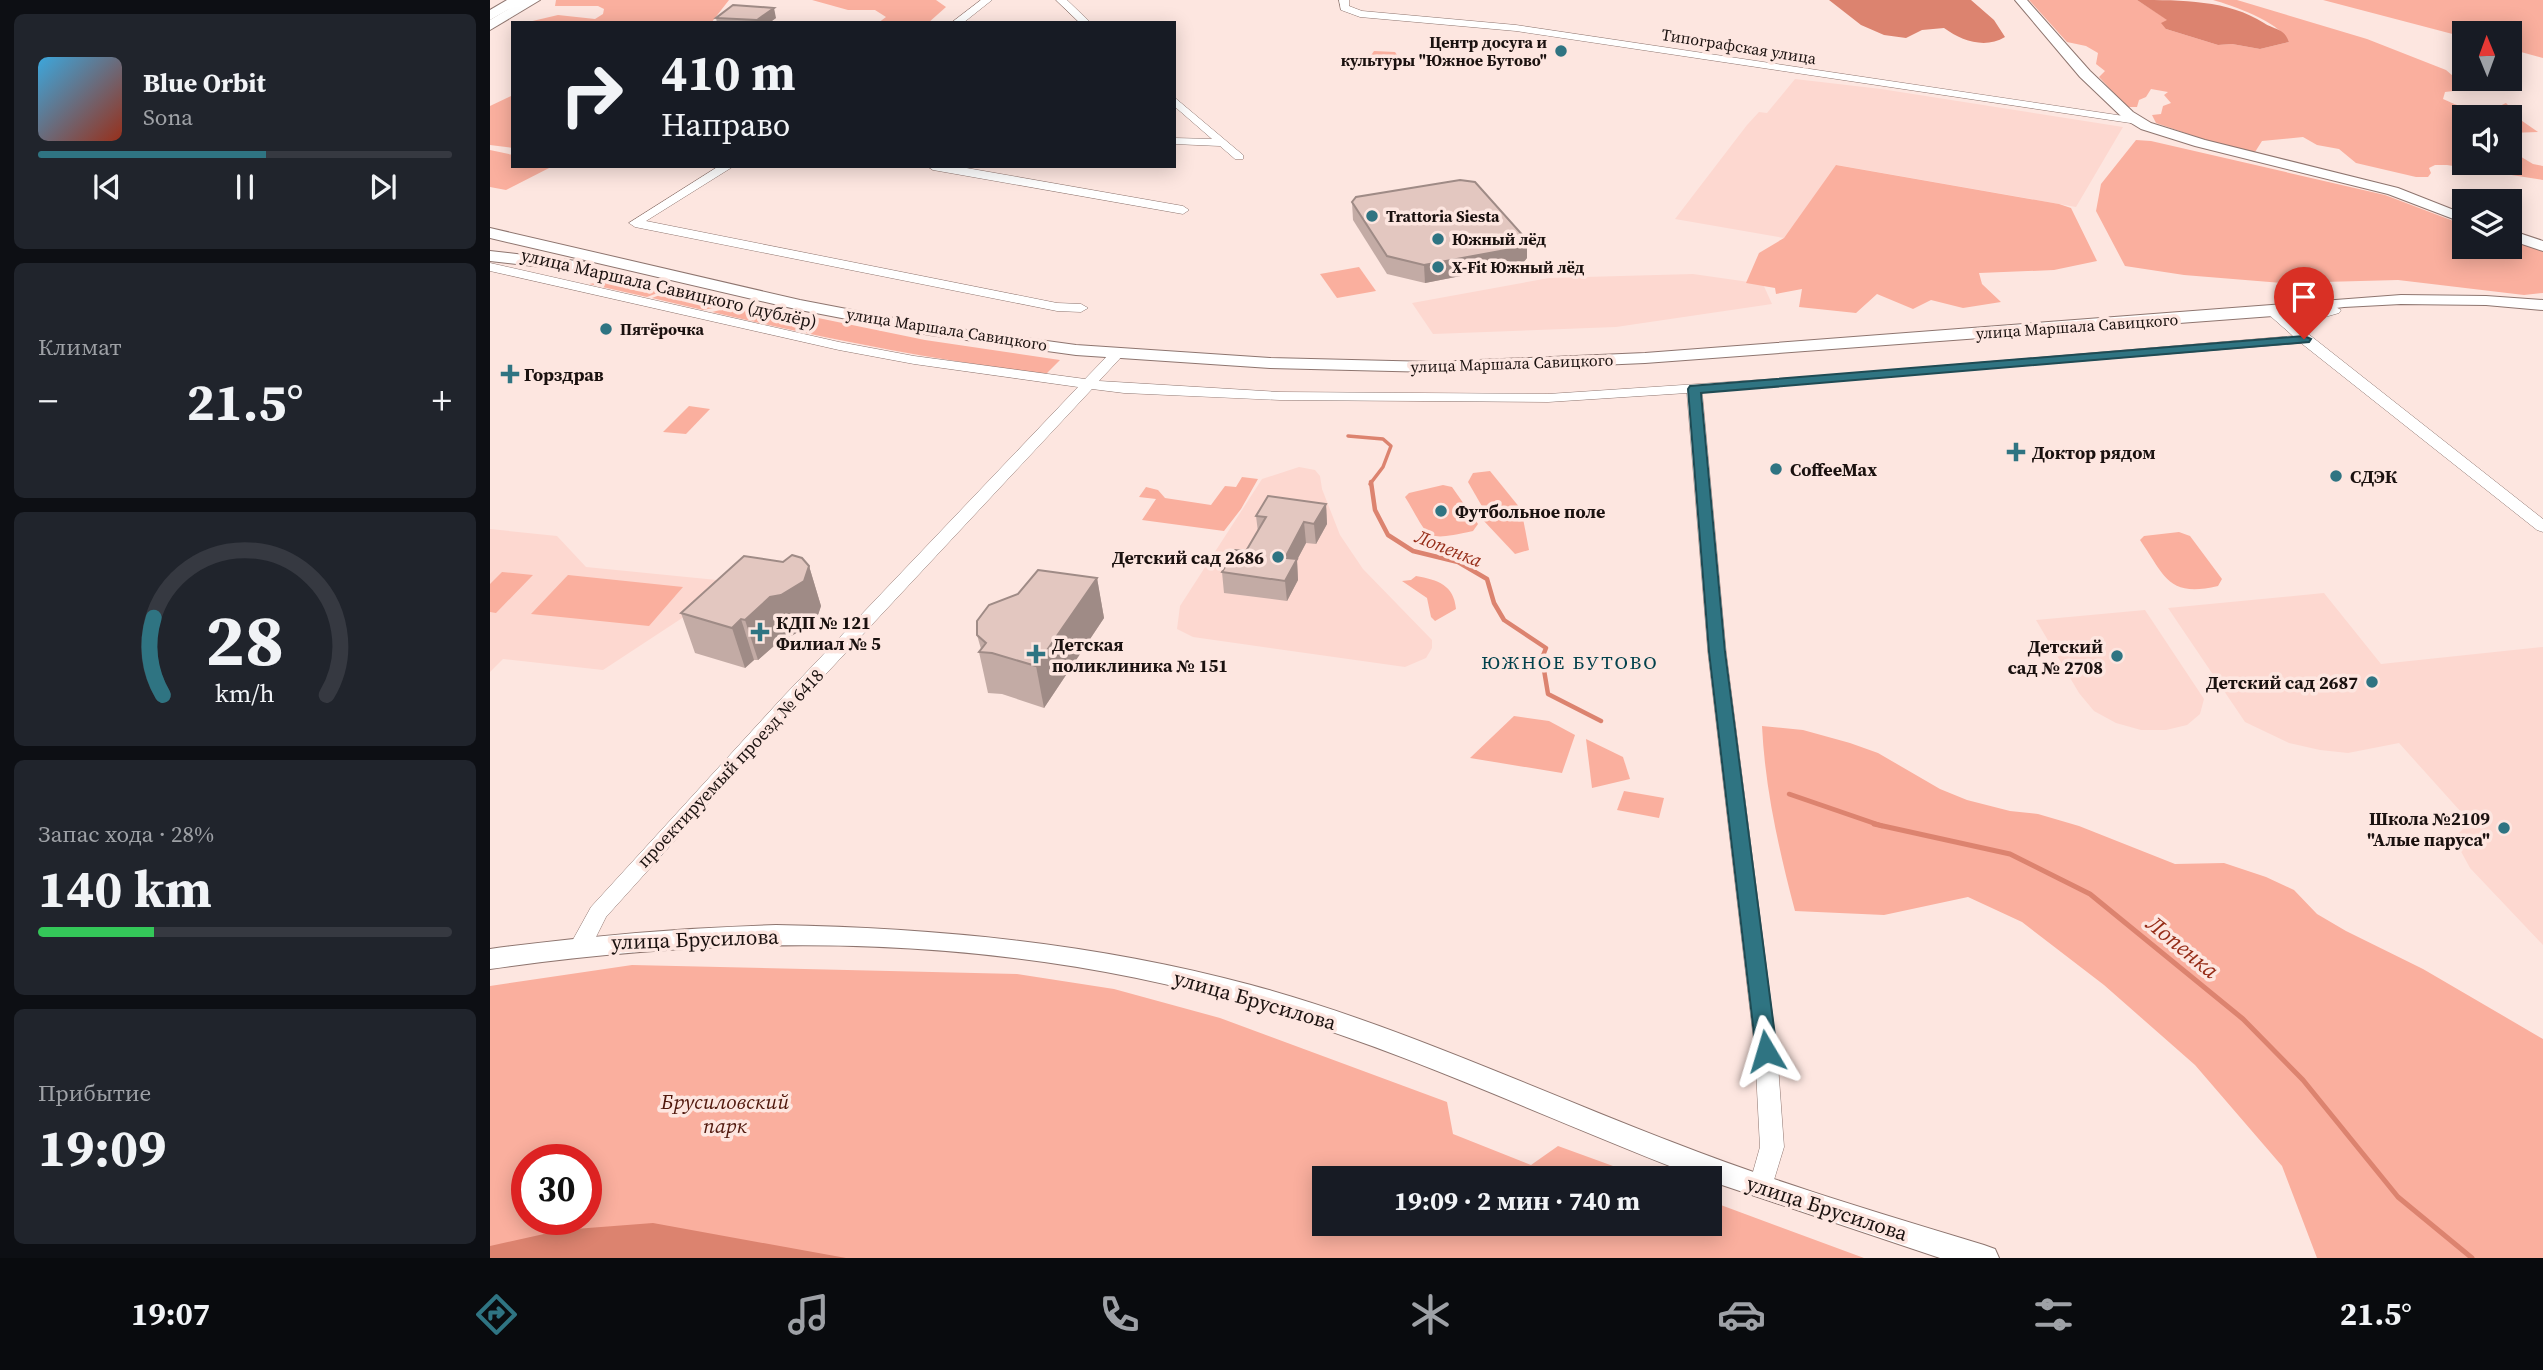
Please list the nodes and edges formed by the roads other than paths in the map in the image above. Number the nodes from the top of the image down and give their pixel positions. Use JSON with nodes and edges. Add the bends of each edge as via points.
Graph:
{"nodes":[{"id":1,"x":518,"y":0,"type":"edge"},
{"id":2,"x":533,"y":0,"type":"edge"},
{"id":3,"x":987,"y":0,"type":"edge"},
{"id":4,"x":1061,"y":0,"type":"edge"},
{"id":5,"x":1344,"y":0,"type":"edge"},
{"id":6,"x":2021,"y":0,"type":"edge"},
{"id":7,"x":490,"y":16,"type":"edge"},
{"id":8,"x":959,"y":21,"type":"edge"},
{"id":9,"x":1084,"y":21,"type":"edge"},
{"id":10,"x":490,"y":26,"type":"edge"},
{"id":11,"x":1176,"y":102,"type":"edge"},
{"id":12,"x":2137,"y":121,"type":"junction"},
{"id":13,"x":1176,"y":141,"type":"edge"},
{"id":14,"x":1223,"y":143,"type":"junction"},
{"id":15,"x":1239,"y":157,"type":"dead end"},
{"id":16,"x":725,"y":168,"type":"edge"},
{"id":17,"x":944,"y":168,"type":"edge"},
{"id":18,"x":1183,"y":211,"type":"dead end"},
{"id":19,"x":2452,"y":214,"type":"edge"},
{"id":20,"x":490,"y":233,"type":"edge"},
{"id":21,"x":2522,"y":239,"type":"edge"},
{"id":22,"x":2543,"y":246,"type":"edge"},
{"id":23,"x":490,"y":256,"type":"edge"},
{"id":24,"x":490,"y":267,"type":"edge"},
{"id":25,"x":679,"y":277,"type":"junction"},
{"id":26,"x":2543,"y":304,"type":"edge"},
{"id":27,"x":1081,"y":308,"type":"dead end"},
{"id":28,"x":2334,"y":310,"type":"junction"},
{"id":29,"x":2276,"y":311,"type":"junction"},
{"id":30,"x":2543,"y":316,"type":"edge"},
{"id":31,"x":2299,"y":335,"type":"junction"},
{"id":32,"x":1118,"y":353,"type":"junction"},
{"id":33,"x":1088,"y":385,"type":"junction"},
{"id":34,"x":1694,"y":389,"type":"junction"},
{"id":35,"x":2543,"y":527,"type":"edge"},
{"id":36,"x":581,"y":945,"type":"junction"},
{"id":37,"x":490,"y":960,"type":"edge"},
{"id":38,"x":1761,"y":1186,"type":"junction"},
{"id":39,"x":1984,"y":1258,"type":"edge"}],
"edges":[{"from":1,"to":7,"type":"main road"},
{"from":2,"to":10,"type":"main road"},
{"from":3,"to":8,"type":"street"},
{"from":4,"to":9,"type":"street"},
{"from":5,"to":12,"type":"street","name":"Типографская улица","via":[[1344,8],[1360,14],[1516,28]]},
{"from":6,"to":12,"type":"street","via":[[2085,74]]},
{"from":11,"to":14,"type":"street"},
{"from":12,"to":19,"type":"street","via":[[2168,135],[2393,191]]},
{"from":13,"to":14,"type":"street"},
{"from":14,"to":15,"type":"street"},
{"from":16,"to":27,"type":"street","via":[[635,223],[1057,307]]},
{"from":17,"to":18,"type":"street"},
{"from":20,"to":25,"type":"street","name":"улица Маршала Савицкого"},
{"from":21,"to":22,"type":"street"},
{"from":23,"to":25,"type":"street"},
{"from":24,"to":33,"type":"street","name":"улица Маршала Савицкого (дублёр)","via":[[839,346]]},
{"from":25,"to":32,"type":"street","name":"улица Маршала Савицкого","via":[[930,330]]},
{"from":26,"to":29,"type":"street","name":"улица Маршала Савицкого","via":[[2427,299]]},
{"from":28,"to":29,"type":"street"},
{"from":28,"to":30,"type":"street","via":[[2440,309]]},
{"from":28,"to":31,"type":"street","via":[[2306,318]]},
{"from":29,"to":31,"type":"street"},
{"from":29,"to":32,"type":"street","name":"улица Маршала Савицкого","via":[[1498,365],[1339,365]]},
{"from":31,"to":34,"type":"street","name":"улица Маршала Савицкого (дублёр)"},
{"from":31,"to":35,"type":"street"},
{"from":32,"to":33,"type":"street","name":"проектируемый проезд № 6418"},
{"from":33,"to":34,"type":"street","name":"улица Маршала Савицкого (дублёр)","via":[[1387,398],[1548,398]]},
{"from":33,"to":36,"type":"street","name":"проектируемый проезд № 6418","via":[[606,903]]},
{"from":34,"to":38,"type":"street","via":[[1717,652],[1766,1051],[1772,1147]]},
{"from":36,"to":37,"type":"street","name":"улица Брусилова"},
{"from":36,"to":38,"type":"street","name":"улица Брусилова","via":[[696,937],[840,935],[1008,948],[1176,976],[1353,1029]]},
{"from":38,"to":39,"type":"street","name":"улица Брусилова"}]}
